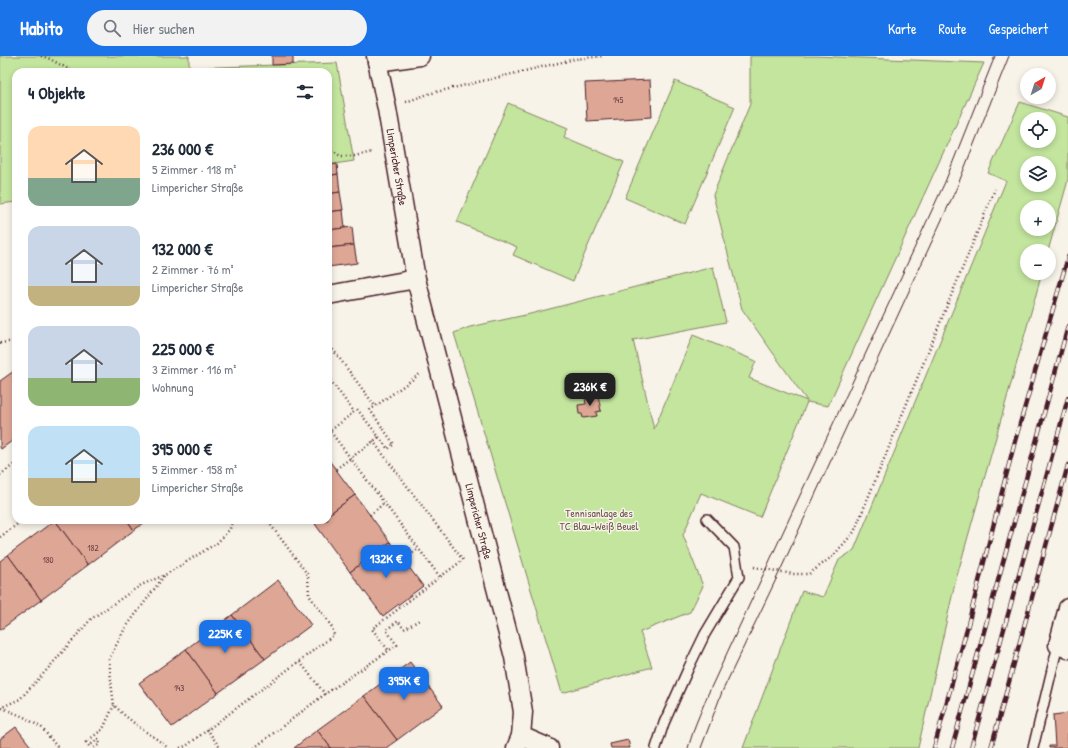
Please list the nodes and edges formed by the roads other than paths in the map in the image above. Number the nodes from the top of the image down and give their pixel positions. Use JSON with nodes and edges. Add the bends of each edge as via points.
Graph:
{"nodes":[{"id":1,"x":420,"y":56,"type":"edge"},
{"id":2,"x":377,"y":59,"type":"edge"},
{"id":3,"x":416,"y":279,"type":"junction"},
{"id":4,"x":332,"y":294,"type":"edge"},
{"id":5,"x":707,"y":518,"type":"dead end"},
{"id":6,"x":1068,"y":608,"type":"edge"},
{"id":7,"x":1063,"y":647,"type":"edge"},
{"id":8,"x":518,"y":742,"type":"edge"},
{"id":9,"x":549,"y":748,"type":"edge"},
{"id":10,"x":656,"y":748,"type":"edge"},
{"id":11,"x":1033,"y":748,"type":"edge"}],
"edges":[{"from":1,"to":2,"type":"street"},
{"from":2,"to":3,"type":"street","name":"Limpericher Straße"},
{"from":3,"to":4,"type":"street"},
{"from":3,"to":8,"type":"street","name":"Limpericher Straße","via":[[514,657],[523,712]]},
{"from":5,"to":10,"type":"lane","via":[[734,547],[739,577],[705,634],[674,698]]},
{"from":6,"to":7,"type":"street"},
{"from":7,"to":11,"type":"lane"},
{"from":8,"to":9,"type":"street","name":"Limpericher Straße"}]}
